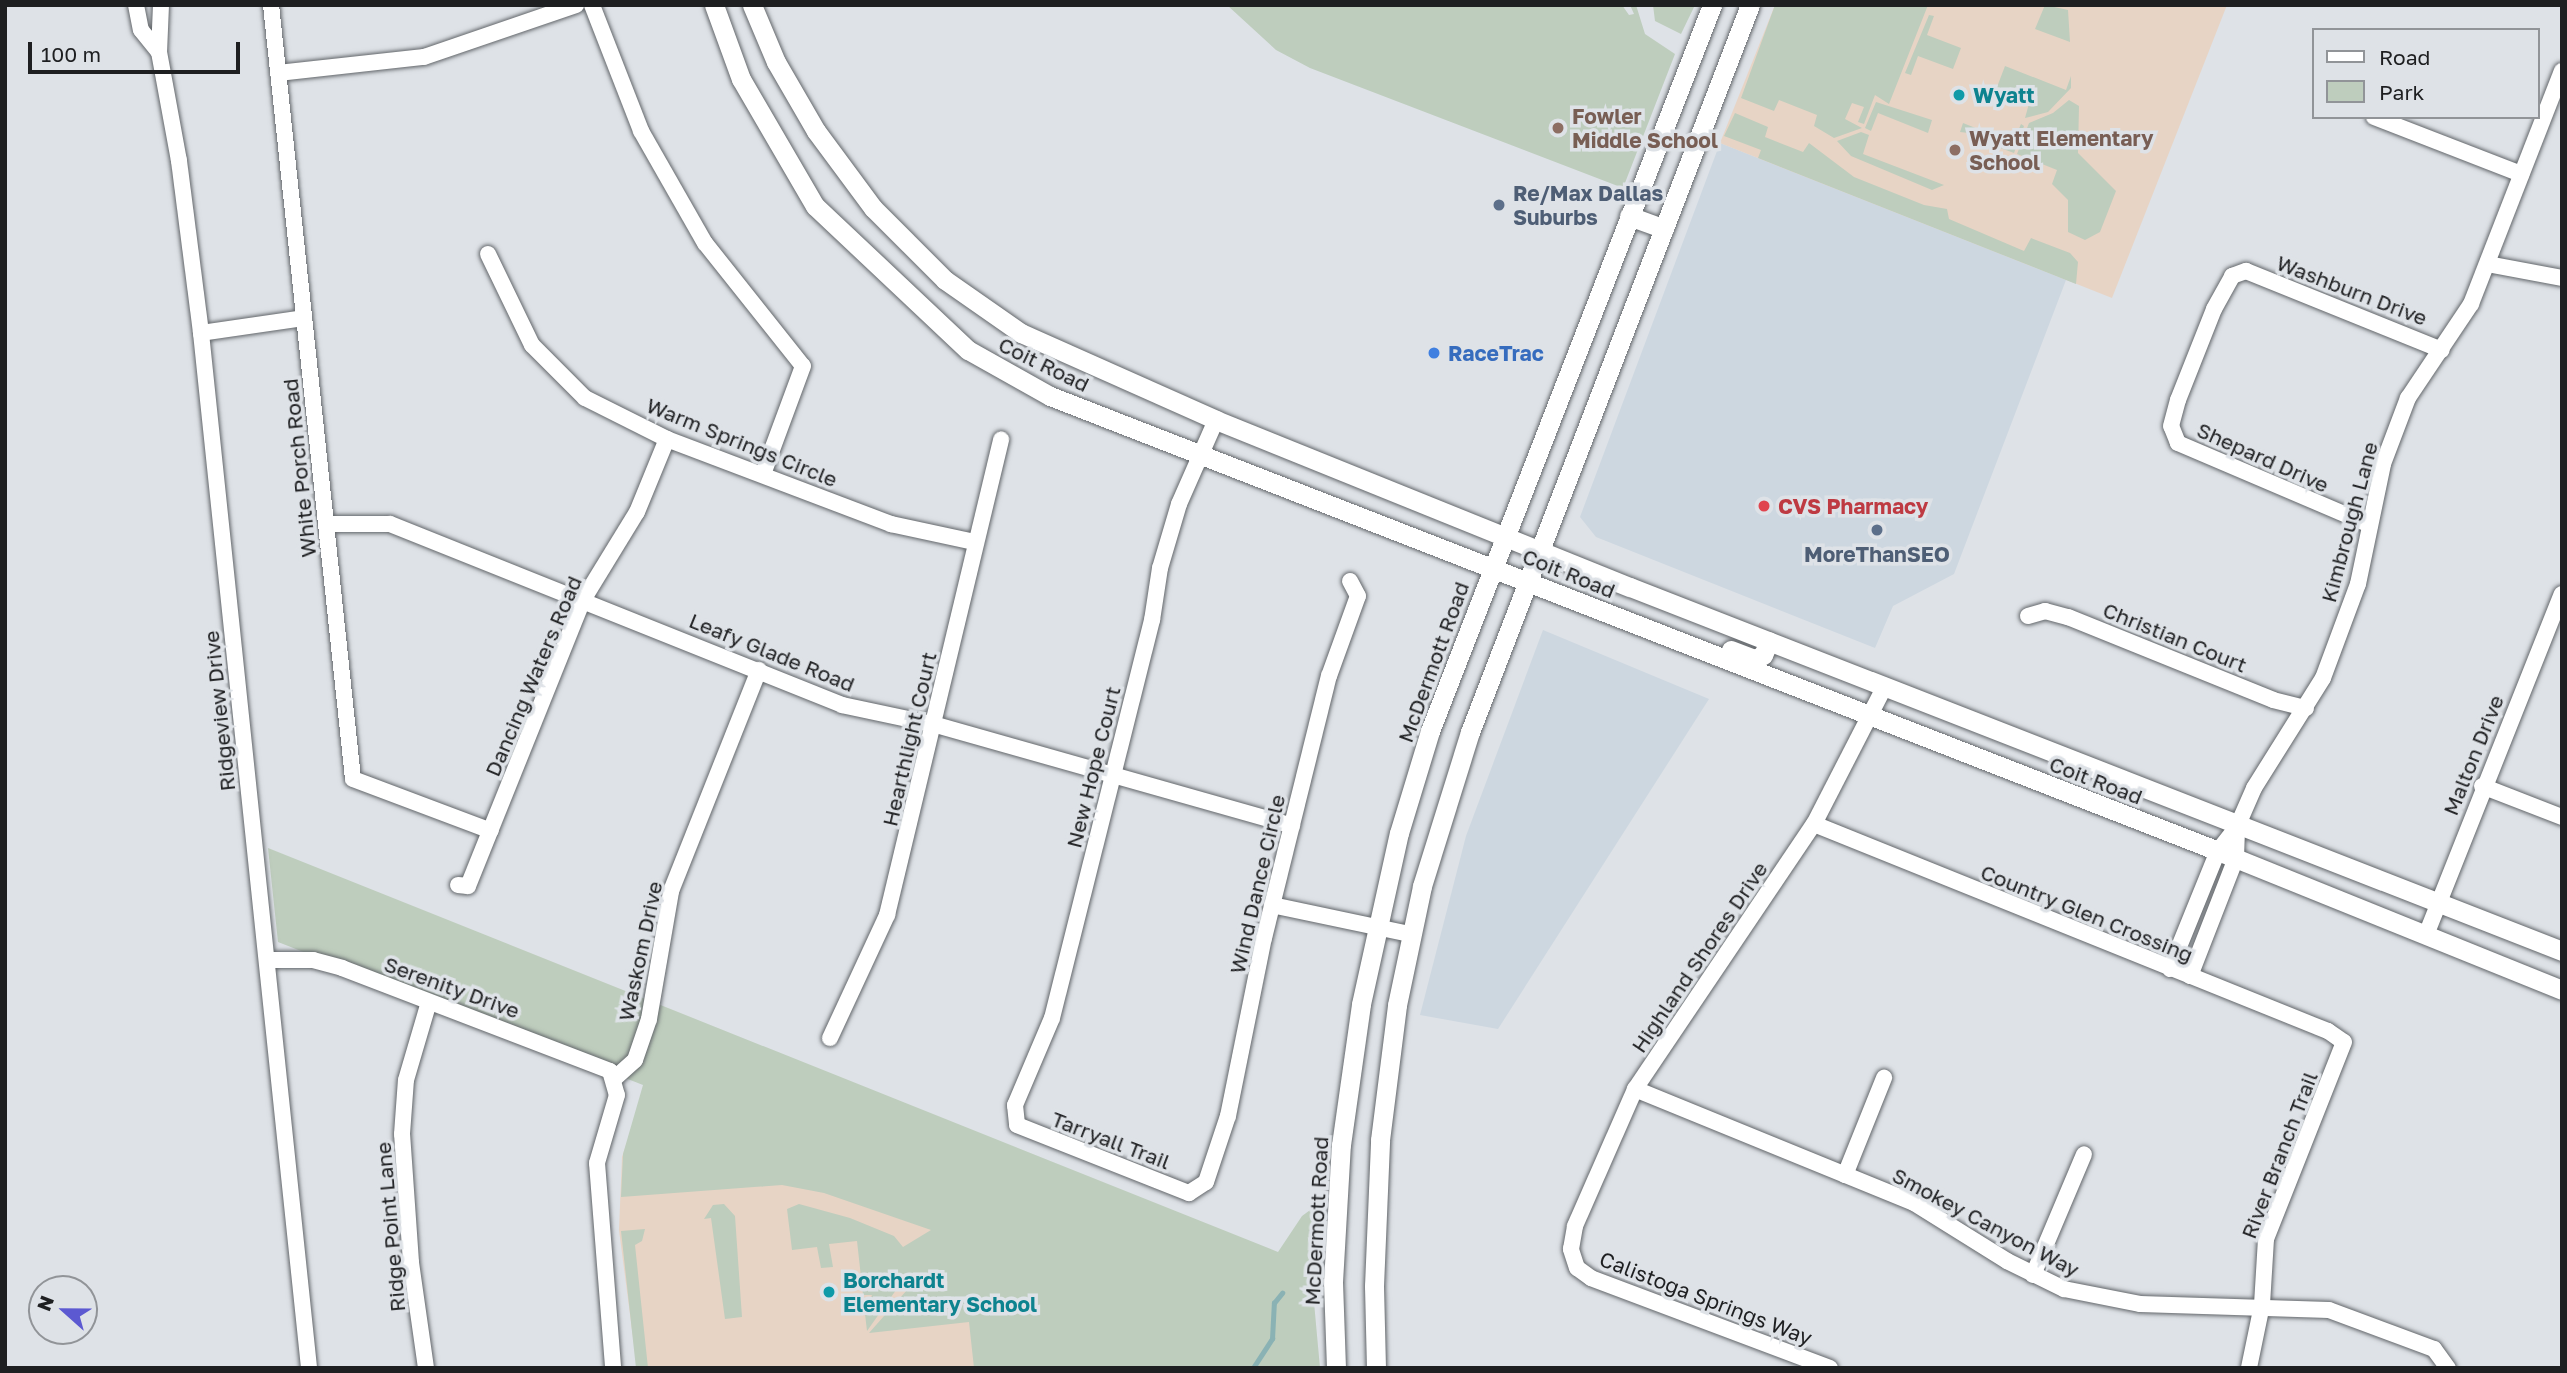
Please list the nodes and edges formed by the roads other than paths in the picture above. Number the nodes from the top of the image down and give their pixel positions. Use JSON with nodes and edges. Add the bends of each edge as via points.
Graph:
{"nodes":[{"id":1,"x":136,"y":5,"type":"edge"},
{"id":2,"x":161,"y":5,"type":"edge"},
{"id":3,"x":271,"y":5,"type":"edge"},
{"id":4,"x":576,"y":5,"type":"edge"},
{"id":5,"x":592,"y":5,"type":"edge"},
{"id":6,"x":714,"y":5,"type":"edge"},
{"id":7,"x":752,"y":5,"type":"edge"},
{"id":8,"x":1712,"y":5,"type":"edge"},
{"id":9,"x":1750,"y":5,"type":"edge"},
{"id":10,"x":159,"y":52,"type":"junction"},
{"id":11,"x":2562,"y":71,"type":"edge"},
{"id":12,"x":278,"y":73,"type":"junction"},
{"id":13,"x":2379,"y":119,"type":"edge"},
{"id":14,"x":2521,"y":174,"type":"junction"},
{"id":15,"x":1629,"y":216,"type":"junction"},
{"id":16,"x":1664,"y":229,"type":"junction"},
{"id":17,"x":488,"y":254,"type":"dead end"},
{"id":18,"x":2488,"y":264,"type":"junction"},
{"id":19,"x":2562,"y":278,"type":"edge"},
{"id":20,"x":304,"y":318,"type":"junction"},
{"id":21,"x":201,"y":333,"type":"junction"},
{"id":22,"x":2442,"y":350,"type":"junction"},
{"id":23,"x":1216,"y":421,"type":"junction"},
{"id":24,"x":667,"y":439,"type":"junction"},
{"id":25,"x":1002,"y":439,"type":"dead end"},
{"id":26,"x":2178,"y":443,"type":"joint"},
{"id":27,"x":1200,"y":455,"type":"junction"},
{"id":28,"x":763,"y":474,"type":"junction"},
{"id":29,"x":326,"y":524,"type":"junction"},
{"id":30,"x":2370,"y":526,"type":"junction"},
{"id":31,"x":1504,"y":535,"type":"junction"},
{"id":32,"x":974,"y":542,"type":"junction"},
{"id":33,"x":1540,"y":550,"type":"junction"},
{"id":34,"x":1492,"y":567,"type":"junction"},
{"id":35,"x":1350,"y":581,"type":"dead end"},
{"id":36,"x":1528,"y":582,"type":"junction"},
{"id":37,"x":2562,"y":594,"type":"edge"},
{"id":38,"x":583,"y":600,"type":"junction"},
{"id":39,"x":2028,"y":616,"type":"dead end"},
{"id":40,"x":1769,"y":641,"type":"junction"},
{"id":41,"x":1697,"y":650,"type":"junction"},
{"id":42,"x":759,"y":670,"type":"junction"},
{"id":43,"x":1885,"y":686,"type":"junction"},
{"id":44,"x":2306,"y":708,"type":"junction"},
{"id":45,"x":1868,"y":717,"type":"junction"},
{"id":46,"x":936,"y":725,"type":"junction"},
{"id":47,"x":1113,"y":774,"type":"junction"},
{"id":48,"x":2482,"y":786,"type":"junction"},
{"id":49,"x":2562,"y":817,"type":"edge"},
{"id":50,"x":1814,"y":824,"type":"junction"},
{"id":51,"x":1292,"y":826,"type":"junction"},
{"id":52,"x":2237,"y":827,"type":"junction"},
{"id":53,"x":491,"y":831,"type":"junction"},
{"id":54,"x":2227,"y":855,"type":"junction"},
{"id":55,"x":458,"y":885,"type":"dead end"},
{"id":56,"x":2437,"y":904,"type":"junction"},
{"id":57,"x":1272,"y":905,"type":"junction"},
{"id":58,"x":1378,"y":927,"type":"junction"},
{"id":59,"x":1410,"y":934,"type":"junction"},
{"id":60,"x":2426,"y":935,"type":"junction"},
{"id":61,"x":2562,"y":951,"type":"edge"},
{"id":62,"x":267,"y":960,"type":"junction"},
{"id":63,"x":2170,"y":968,"type":"junction"},
{"id":64,"x":2190,"y":976,"type":"junction"},
{"id":65,"x":2562,"y":990,"type":"edge"},
{"id":66,"x":429,"y":1002,"type":"junction"},
{"id":67,"x":830,"y":1038,"type":"dead end"},
{"id":68,"x":2344,"y":1042,"type":"joint"},
{"id":69,"x":615,"y":1078,"type":"junction"},
{"id":70,"x":1884,"y":1078,"type":"dead end"},
{"id":71,"x":1634,"y":1089,"type":"junction"},
{"id":72,"x":1017,"y":1125,"type":"joint"},
{"id":73,"x":2084,"y":1154,"type":"dead end"},
{"id":74,"x":1845,"y":1175,"type":"junction"},
{"id":75,"x":1189,"y":1193,"type":"joint"},
{"id":76,"x":1573,"y":1260,"type":"joint"},
{"id":77,"x":2033,"y":1275,"type":"junction"},
{"id":78,"x":2262,"y":1305,"type":"junction"},
{"id":79,"x":2448,"y":1366,"type":"edge"},
{"id":80,"x":309,"y":1368,"type":"edge"},
{"id":81,"x":426,"y":1368,"type":"edge"},
{"id":82,"x":613,"y":1368,"type":"edge"},
{"id":83,"x":1336,"y":1368,"type":"edge"},
{"id":84,"x":1376,"y":1368,"type":"edge"},
{"id":85,"x":1830,"y":1368,"type":"edge"},
{"id":86,"x":2249,"y":1368,"type":"edge"}],
"edges":[{"from":1,"to":10,"type":"street","name":"Ridgeview Drive","via":[[141,30]]},
{"from":2,"to":10,"type":"street","name":"Ridgeview Drive"},
{"from":3,"to":12,"type":"street","name":"White Porch Road"},
{"from":4,"to":12,"type":"street","via":[[424,57]]},
{"from":5,"to":28,"type":"street","via":[[641,131],[705,243],[803,366]]},
{"from":6,"to":27,"type":"main road","name":"Coit Road","via":[[741,79],[815,206],[925,314],[968,351],[1050,396]]},
{"from":7,"to":23,"type":"main road","name":"Coit Road","via":[[776,62],[816,131],[873,208],[923,262],[1021,333]]},
{"from":8,"to":15,"type":"main road","name":"McDermott Road"},
{"from":9,"to":16,"type":"main road"},
{"from":10,"to":21,"type":"street","name":"Ridgeview Drive","via":[[179,161]]},
{"from":11,"to":14,"type":"street","name":"Kimbrough Lane"},
{"from":12,"to":20,"type":"street","name":"White Porch Road"},
{"from":13,"to":14,"type":"street"},
{"from":14,"to":18,"type":"street","name":"Kimbrough Lane"},
{"from":15,"to":16,"type":"main road"},
{"from":15,"to":31,"type":"main road","name":"McDermott Road"},
{"from":16,"to":33,"type":"main road"},
{"from":17,"to":24,"type":"street","name":"Warm Springs Circle","via":[[532,345],[585,397]]},
{"from":18,"to":19,"type":"street"},
{"from":18,"to":22,"type":"street","name":"Kimbrough Lane","via":[[2471,304]]},
{"from":20,"to":21,"type":"street"},
{"from":20,"to":29,"type":"street","name":"White Porch Road"},
{"from":21,"to":62,"type":"street","name":"Ridgeview Drive"},
{"from":22,"to":26,"type":"street","name":"Washburn Drive","via":[[2246,271],[2232,276],[2220,298],[2178,400],[2171,426]]},
{"from":22,"to":30,"type":"street","name":"Kimbrough Lane","via":[[2408,398],[2383,464]]},
{"from":23,"to":27,"type":"street","name":"New Hope Court"},
{"from":23,"to":31,"type":"main road","name":"Coit Road"},
{"from":24,"to":28,"type":"street","name":"Warm Springs Circle"},
{"from":24,"to":38,"type":"street","name":"Dancing Waters Road","via":[[637,512]]},
{"from":25,"to":32,"type":"street","name":"Hearthlight Court"},
{"from":26,"to":30,"type":"street","name":"Shepard Drive"},
{"from":27,"to":34,"type":"main road","name":"Coit Road"},
{"from":27,"to":47,"type":"street","name":"New Hope Court","via":[[1160,568]]},
{"from":28,"to":32,"type":"street","name":"Warm Springs Circle","via":[[891,524]]},
{"from":29,"to":38,"type":"street","name":"Leafy Glade Road","via":[[390,524]]},
{"from":29,"to":53,"type":"street","name":"White Porch Road","via":[[353,779]]},
{"from":30,"to":44,"type":"street","name":"Kimbrough Lane","via":[[2358,584],[2323,678]]},
{"from":31,"to":33,"type":"main road","name":"Coit Road"},
{"from":31,"to":34,"type":"main road","name":"McDermott Road"},
{"from":32,"to":46,"type":"street","name":"Hearthlight Court"},
{"from":33,"to":36,"type":"main road"},
{"from":33,"to":40,"type":"main road","name":"Coit Road"},
{"from":34,"to":36,"type":"main road","name":"Coit Road"},
{"from":34,"to":58,"type":"main road","name":"McDermott Road","via":[[1430,730]]},
{"from":35,"to":51,"type":"street","name":"Wind Dance Circle","via":[[1358,596],[1329,676]]},
{"from":36,"to":41,"type":"main road","name":"Coit Road"},
{"from":36,"to":59,"type":"main road","via":[[1468,740]]},
{"from":37,"to":48,"type":"street","name":"Malton Drive"},
{"from":38,"to":42,"type":"street","name":"Leafy Glade Road"},
{"from":38,"to":53,"type":"street","name":"Dancing Waters Road"},
{"from":39,"to":44,"type":"street","name":"Christian Court","via":[[2045,611],[2068,617],[2273,700]]},
{"from":40,"to":41,"type":"main road","via":[[1763,655],[1755,659],[1716,644]]},
{"from":40,"to":43,"type":"main road","name":"Coit Road"},
{"from":41,"to":45,"type":"main road","name":"Coit Road"},
{"from":42,"to":46,"type":"street","name":"Leafy Glade Road","via":[[842,705]]},
{"from":42,"to":69,"type":"street","name":"Waskom Drive","via":[[671,891],[646,1029],[635,1060]]},
{"from":43,"to":45,"type":"street","name":"Highland Shores Drive"},
{"from":43,"to":52,"type":"main road","name":"Coit Road"},
{"from":44,"to":52,"type":"street","name":"Kimbrough Lane","via":[[2254,788]]},
{"from":45,"to":50,"type":"street","name":"Highland Shores Drive","via":[[1858,746]]},
{"from":45,"to":54,"type":"main road","name":"Coit Road"},
{"from":46,"to":47,"type":"street","name":"Leafy Glade Road"},
{"from":46,"to":67,"type":"street","name":"Hearthlight Court","via":[[887,915]]},
{"from":47,"to":51,"type":"street","name":"Leafy Glade Road"},
{"from":47,"to":72,"type":"street","name":"New Hope Court","via":[[1052,1018],[1015,1105]]},
{"from":48,"to":49,"type":"street"},
{"from":48,"to":56,"type":"street","name":"Malton Drive"},
{"from":50,"to":63,"type":"street","name":"Country Glen Crossing"},
{"from":50,"to":71,"type":"street","name":"Highland Shores Drive"},
{"from":51,"to":57,"type":"street","name":"Wind Dance Circle"},
{"from":52,"to":54,"type":"street","name":"Kimbrough Lane"},
{"from":52,"to":56,"type":"main road","name":"Coit Road"},
{"from":53,"to":55,"type":"street","name":"Dancing Waters Road","via":[[467,886]]},
{"from":54,"to":60,"type":"main road","name":"Coit Road"},
{"from":54,"to":63,"type":"street"},
{"from":54,"to":64,"type":"street"},
{"from":56,"to":60,"type":"street","name":"Malton Drive"},
{"from":56,"to":61,"type":"main road","name":"Coit Road"},
{"from":57,"to":58,"type":"street"},
{"from":57,"to":75,"type":"street","name":"Wind Dance Circle","via":[[1228,1116],[1206,1182]]},
{"from":58,"to":59,"type":"street"},
{"from":58,"to":83,"type":"main road","name":"McDermott Road","via":[[1361,1004],[1342,1145],[1333,1282]]},
{"from":59,"to":84,"type":"main road","via":[[1380,1140]]},
{"from":60,"to":65,"type":"main road","name":"Coit Road"},
{"from":62,"to":66,"type":"street","name":"Serenity Drive","via":[[313,960]]},
{"from":62,"to":80,"type":"street","name":"Ridgeview Drive"},
{"from":63,"to":64,"type":"street","name":"Country Glen Crossing"},
{"from":64,"to":68,"type":"street","name":"Country Glen Crossing","via":[[2328,1031]]},
{"from":66,"to":69,"type":"street","name":"Serenity Drive","via":[[600,1065]]},
{"from":66,"to":81,"type":"street","name":"Ridge Point Lane","via":[[406,1080],[402,1134],[411,1262]]},
{"from":68,"to":78,"type":"street","name":"River Branch Trail","via":[[2266,1239]]},
{"from":69,"to":82,"type":"street","via":[[617,1095],[597,1163]]},
{"from":70,"to":74,"type":"street"},
{"from":71,"to":74,"type":"street","name":"Smokey Canyon Way"},
{"from":71,"to":76,"type":"street","name":"Highland Shores Drive","via":[[1575,1226]]},
{"from":72,"to":75,"type":"street","name":"Tarryall Trail"},
{"from":73,"to":77,"type":"street"},
{"from":74,"to":77,"type":"street","name":"Smokey Canyon Way","via":[[1914,1203]]},
{"from":76,"to":85,"type":"street","name":"Calistoga Springs Way","via":[[1591,1278]]},
{"from":77,"to":78,"type":"street","name":"Smokey Canyon Way","via":[[2088,1296],[2140,1304]]},
{"from":78,"to":79,"type":"street","name":"Smokey Canyon Way","via":[[2346,1315],[2434,1349]]},
{"from":78,"to":86,"type":"street","name":"River Branch Trail"}]}
